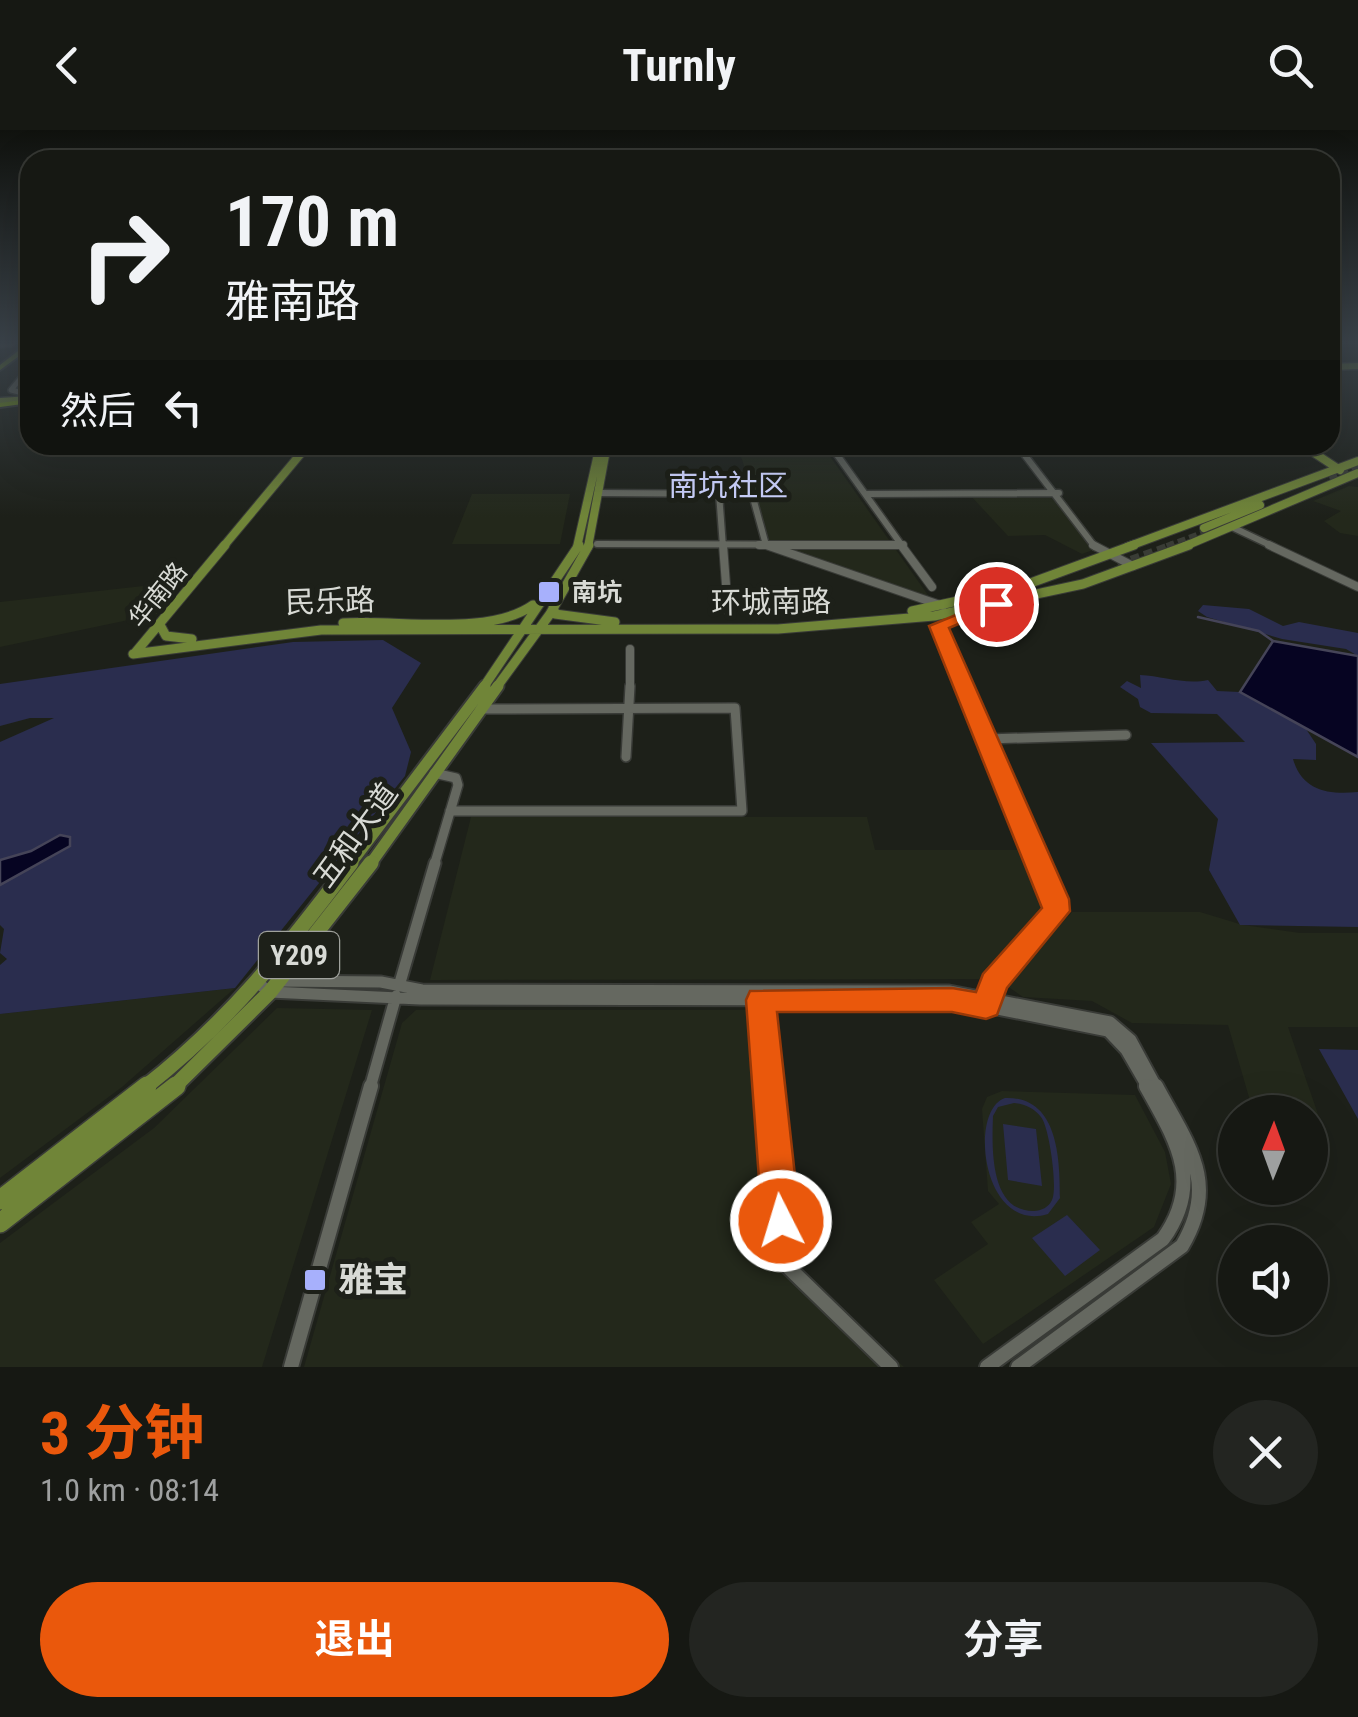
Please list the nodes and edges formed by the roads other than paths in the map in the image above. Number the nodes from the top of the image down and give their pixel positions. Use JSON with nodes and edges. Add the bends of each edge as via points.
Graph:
{"nodes":[{"id":1,"x":297,"y":455,"type":"edge"},
{"id":2,"x":297,"y":455,"type":"edge"},
{"id":3,"x":597,"y":455,"type":"edge"},
{"id":4,"x":605,"y":455,"type":"edge"},
{"id":5,"x":838,"y":455,"type":"edge"},
{"id":6,"x":1027,"y":455,"type":"edge"},
{"id":7,"x":1314,"y":455,"type":"edge"},
{"id":8,"x":1320,"y":455,"type":"edge"},
{"id":9,"x":1358,"y":461,"type":"edge"},
{"id":10,"x":1337,"y":473,"type":"junction"},
{"id":11,"x":1357,"y":475,"type":"edge"},
{"id":12,"x":1301,"y":482,"type":"junction"},
{"id":13,"x":599,"y":493,"type":"junction"},
{"id":14,"x":719,"y":493,"type":"junction"},
{"id":15,"x":1057,"y":493,"type":"junction"},
{"id":16,"x":867,"y":494,"type":"junction"},
{"id":17,"x":1303,"y":498,"type":"junction"},
{"id":18,"x":1244,"y":517,"type":"junction"},
{"id":19,"x":1224,"y":520,"type":"junction"},
{"id":20,"x":1234,"y":528,"type":"junction"},
{"id":21,"x":596,"y":544,"type":"dead end"},
{"id":22,"x":723,"y":544,"type":"junction"},
{"id":23,"x":766,"y":544,"type":"junction"},
{"id":24,"x":903,"y":545,"type":"junction"},
{"id":25,"x":1111,"y":559,"type":"junction"},
{"id":26,"x":1132,"y":566,"type":"junction"},
{"id":27,"x":562,"y":572,"type":"junction"},
{"id":28,"x":932,"y":587,"type":"dead end"},
{"id":29,"x":1358,"y":587,"type":"edge"},
{"id":30,"x":1017,"y":600,"type":"junction"},
{"id":31,"x":992,"y":601,"type":"junction"},
{"id":32,"x":553,"y":605,"type":"junction"},
{"id":33,"x":943,"y":606,"type":"junction"},
{"id":34,"x":728,"y":612,"type":"dead end"},
{"id":35,"x":160,"y":624,"type":"junction"},
{"id":36,"x":486,"y":626,"type":"junction"},
{"id":37,"x":533,"y":626,"type":"junction"},
{"id":38,"x":620,"y":626,"type":"junction"},
{"id":39,"x":577,"y":629,"type":"junction"},
{"id":40,"x":192,"y":639,"type":"junction"},
{"id":41,"x":524,"y":647,"type":"junction"},
{"id":42,"x":137,"y":649,"type":"junction"},
{"id":43,"x":630,"y":649,"type":"dead end"},
{"id":44,"x":508,"y":654,"type":"junction"},
{"id":45,"x":630,"y":708,"type":"junction"},
{"id":46,"x":480,"y":710,"type":"junction"},
{"id":47,"x":1126,"y":735,"type":"dead end"},
{"id":48,"x":987,"y":739,"type":"junction"},
{"id":49,"x":626,"y":757,"type":"dead end"},
{"id":50,"x":434,"y":773,"type":"junction"},
{"id":51,"x":450,"y":811,"type":"junction"},
{"id":52,"x":269,"y":986,"type":"junction"},
{"id":53,"x":397,"y":991,"type":"junction"},
{"id":54,"x":761,"y":1000,"type":"junction"},
{"id":55,"x":986,"y":1002,"type":"junction"},
{"id":56,"x":0,"y":1200,"type":"edge"},
{"id":57,"x":0,"y":1223,"type":"edge"},
{"id":58,"x":291,"y":1367,"type":"edge"},
{"id":59,"x":891,"y":1367,"type":"edge"},
{"id":60,"x":988,"y":1367,"type":"edge"},
{"id":61,"x":1018,"y":1367,"type":"edge"}],
"edges":[{"from":1,"to":35,"type":"main road","name":"华南路"},
{"from":2,"to":42,"type":"main road","name":"华南路"},
{"from":3,"to":27,"type":"main road","name":"五和大道","number":"Y209","via":[[583,536]]},
{"from":4,"to":13,"type":"main road","name":"五和大道","number":"Y209"},
{"from":5,"to":16,"type":"street"},
{"from":6,"to":15,"type":"street"},
{"from":7,"to":10,"type":"main road"},
{"from":8,"to":10,"type":"main road"},
{"from":9,"to":10,"type":"main road","name":"环城南路"},
{"from":10,"to":11,"type":"main road"},
{"from":10,"to":12,"type":"main road","name":"环城南路"},
{"from":10,"to":18,"type":"main road","name":"环城南路"},
{"from":10,"to":19,"type":"main road","name":"环城南路"},
{"from":11,"to":17,"type":"main road","name":"环城南路"},
{"from":12,"to":19,"type":"main road"},
{"from":12,"to":25,"type":"main road","name":"环城南路"},
{"from":13,"to":14,"type":"street"},
{"from":13,"to":32,"type":"main road","name":"五和大道","number":"Y209","via":[[589,544]]},
{"from":14,"to":22,"type":"street"},
{"from":14,"to":23,"type":"street","via":[[752,494]]},
{"from":15,"to":16,"type":"street"},
{"from":15,"to":25,"type":"street"},
{"from":16,"to":24,"type":"street"},
{"from":17,"to":18,"type":"main road"},
{"from":17,"to":20,"type":"main road","name":"环城南路"},
{"from":18,"to":19,"type":"main road","name":"环城南路","via":[[1208,529]]},
{"from":20,"to":26,"type":"main road","name":"环城南路"},
{"from":20,"to":29,"type":"street"},
{"from":21,"to":22,"type":"street"},
{"from":22,"to":23,"type":"street"},
{"from":22,"to":34,"type":"street"},
{"from":23,"to":24,"type":"street"},
{"from":23,"to":33,"type":"street"},
{"from":24,"to":28,"type":"street"},
{"from":25,"to":26,"type":"street"},
{"from":25,"to":30,"type":"main road","name":"环城南路"},
{"from":25,"to":31,"type":"main road","name":"环城南路"},
{"from":26,"to":30,"type":"main road","name":"环城南路"},
{"from":27,"to":36,"type":"main road","via":[[526,614]]},
{"from":27,"to":37,"type":"main road","name":"五和大道","number":"Y209"},
{"from":30,"to":31,"type":"main road","name":"环城南路"},
{"from":31,"to":33,"type":"main road","name":"环城南路"},
{"from":31,"to":38,"type":"main road","name":"环城南路","via":[[858,625]]},
{"from":31,"to":48,"type":"street","via":[[939,626]]},
{"from":32,"to":37,"type":"main road","name":"五和大道","number":"Y209"},
{"from":32,"to":38,"type":"main road","via":[[566,619]]},
{"from":33,"to":38,"type":"main road","name":"环城南路","via":[[819,622]]},
{"from":35,"to":40,"type":"main road","via":[[166,636]]},
{"from":35,"to":42,"type":"main road","name":"华南路"},
{"from":36,"to":37,"type":"main road","name":"民乐路"},
{"from":36,"to":40,"type":"main road","name":"民乐路","via":[[334,624]]},
{"from":36,"to":42,"type":"main road","name":"民乐路","via":[[308,630]]},
{"from":36,"to":44,"type":"main road","via":[[506,636]]},
{"from":37,"to":38,"type":"main road","name":"环城南路"},
{"from":37,"to":39,"type":"main road","name":"环城南路"},
{"from":37,"to":41,"type":"main road","name":"五和大道","number":"Y209"},
{"from":37,"to":44,"type":"main road","name":"五和大道","number":"Y209"},
{"from":38,"to":39,"type":"main road","name":"环城南路"},
{"from":39,"to":41,"type":"main road"},
{"from":40,"to":42,"type":"main road","name":"民乐路"},
{"from":41,"to":46,"type":"main road","name":"五和大道","number":"Y209"},
{"from":43,"to":45,"type":"street"},
{"from":44,"to":52,"type":"main road","name":"五和大道","number":"Y209"},
{"from":45,"to":46,"type":"street"},
{"from":45,"to":49,"type":"street"},
{"from":45,"to":51,"type":"street","via":[[734,708],[742,811]]},
{"from":46,"to":50,"type":"main road","name":"五和大道","number":"Y209"},
{"from":47,"to":48,"type":"street"},
{"from":48,"to":55,"type":"street","via":[[1056,906]]},
{"from":50,"to":51,"type":"street","via":[[458,781]]},
{"from":50,"to":52,"type":"main road","name":"五和大道","number":"Y209"},
{"from":51,"to":53,"type":"street"},
{"from":52,"to":53,"type":"street"},
{"from":52,"to":56,"type":"main road","name":"五和大道","number":"Y209"},
{"from":52,"to":57,"type":"main road","name":"五和大道","number":"Y209","via":[[161,1098]]},
{"from":53,"to":54,"type":"street"},
{"from":53,"to":55,"type":"street","via":[[949,991]]},
{"from":53,"to":58,"type":"street"},
{"from":54,"to":55,"type":"street"},
{"from":54,"to":59,"type":"street","via":[[786,1265]]},
{"from":55,"to":60,"type":"street","via":[[1116,1037],[1177,1142],[1186,1177],[1183,1210],[1163,1239]]},
{"from":55,"to":61,"type":"street","via":[[1095,1017],[1122,1030],[1190,1146],[1200,1181],[1200,1217],[1182,1246]]}]}
